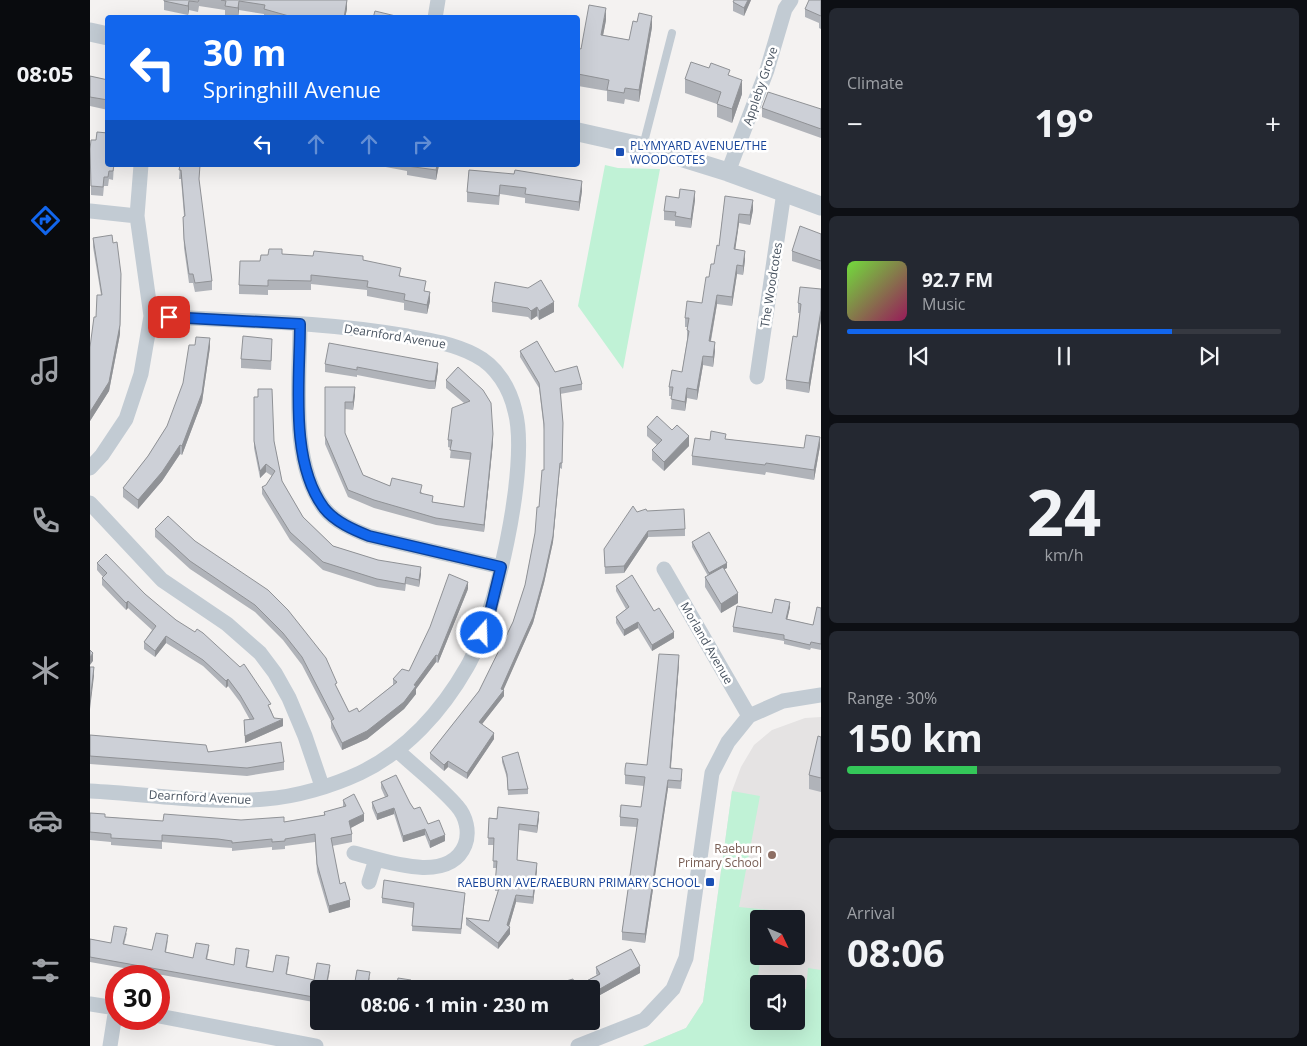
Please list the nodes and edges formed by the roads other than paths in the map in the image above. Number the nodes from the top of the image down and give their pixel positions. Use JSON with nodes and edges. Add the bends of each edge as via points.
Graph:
{"nodes":[{"id":1,"x":438,"y":0,"type":"edge"},
{"id":2,"x":790,"y":0,"type":"edge"},
{"id":3,"x":436,"y":15,"type":"edge"},
{"id":4,"x":90,"y":32,"type":"edge"},
{"id":5,"x":672,"y":34,"type":"dead end"},
{"id":6,"x":105,"y":35,"type":"edge"},
{"id":7,"x":580,"y":132,"type":"edge"},
{"id":8,"x":643,"y":146,"type":"junction"},
{"id":9,"x":141,"y":167,"type":"edge"},
{"id":10,"x":728,"y":172,"type":"junction"},
{"id":11,"x":784,"y":192,"type":"junction"},
{"id":12,"x":821,"y":206,"type":"edge"},
{"id":13,"x":90,"y":211,"type":"edge"},
{"id":14,"x":137,"y":216,"type":"junction"},
{"id":15,"x":151,"y":316,"type":"junction"},
{"id":16,"x":300,"y":324,"type":"junction"},
{"id":17,"x":757,"y":377,"type":"dead end"},
{"id":18,"x":90,"y":468,"type":"edge"},
{"id":19,"x":90,"y":503,"type":"edge"},
{"id":20,"x":501,"y":567,"type":"junction"},
{"id":21,"x":664,"y":570,"type":"dead end"},
{"id":22,"x":821,"y":695,"type":"edge"},
{"id":23,"x":749,"y":716,"type":"junction"},
{"id":24,"x":398,"y":751,"type":"junction"},
{"id":25,"x":322,"y":786,"type":"junction"},
{"id":26,"x":90,"y":791,"type":"edge"},
{"id":27,"x":354,"y":853,"type":"dead end"},
{"id":28,"x":376,"y":859,"type":"junction"},
{"id":29,"x":369,"y":882,"type":"dead end"},
{"id":30,"x":90,"y":1004,"type":"edge"},
{"id":31,"x":105,"y":1006,"type":"edge"},
{"id":32,"x":170,"y":1018,"type":"edge"},
{"id":33,"x":113,"y":1030,"type":"edge"},
{"id":34,"x":110,"y":1046,"type":"edge"},
{"id":35,"x":316,"y":1046,"type":"edge"},
{"id":36,"x":578,"y":1046,"type":"edge"}],
"edges":[{"from":1,"to":3,"type":"street"},
{"from":2,"to":10,"type":"street","name":"Appleby Grove"},
{"from":4,"to":6,"type":"street"},
{"from":5,"to":8,"type":"lane"},
{"from":7,"to":8,"type":"street"},
{"from":8,"to":10,"type":"street"},
{"from":9,"to":14,"type":"street"},
{"from":10,"to":11,"type":"street"},
{"from":11,"to":12,"type":"street"},
{"from":11,"to":17,"type":"street","name":"The Woodcotes"},
{"from":13,"to":14,"type":"street"},
{"from":14,"to":15,"type":"street"},
{"from":15,"to":16,"type":"street","name":"Dearnford Avenue"},
{"from":15,"to":18,"type":"street","via":[[141,374],[126,419]]},
{"from":16,"to":20,"type":"street","via":[[300,443],[308,475],[324,509],[350,529],[369,536]]},
{"from":16,"to":20,"type":"street","name":"Dearnford Avenue","via":[[359,328],[447,344],[477,356],[507,386],[516,413],[519,438],[513,505]]},
{"from":19,"to":25,"type":"street","via":[[162,580],[227,624],[260,653],[288,698]]},
{"from":20,"to":24,"type":"street","name":"Dearnford Avenue","via":[[489,616],[468,665],[440,708]]},
{"from":21,"to":23,"type":"street","name":"Morland Avenue"},
{"from":22,"to":23,"type":"street","via":[[783,701]]},
{"from":23,"to":36,"type":"street","via":[[728,742],[712,773],[686,958],[673,989],[644,1020]]},
{"from":24,"to":25,"type":"street","name":"Dearnford Avenue","via":[[359,773]]},
{"from":24,"to":28,"type":"street","via":[[457,806],[466,823],[468,837],[463,850],[439,868]]},
{"from":25,"to":26,"type":"street","name":"Dearnford Avenue","via":[[267,799],[227,800]]},
{"from":27,"to":28,"type":"street"},
{"from":28,"to":29,"type":"street"},
{"from":30,"to":31,"type":"street"},
{"from":32,"to":35,"type":"street"},
{"from":33,"to":34,"type":"street"}]}
